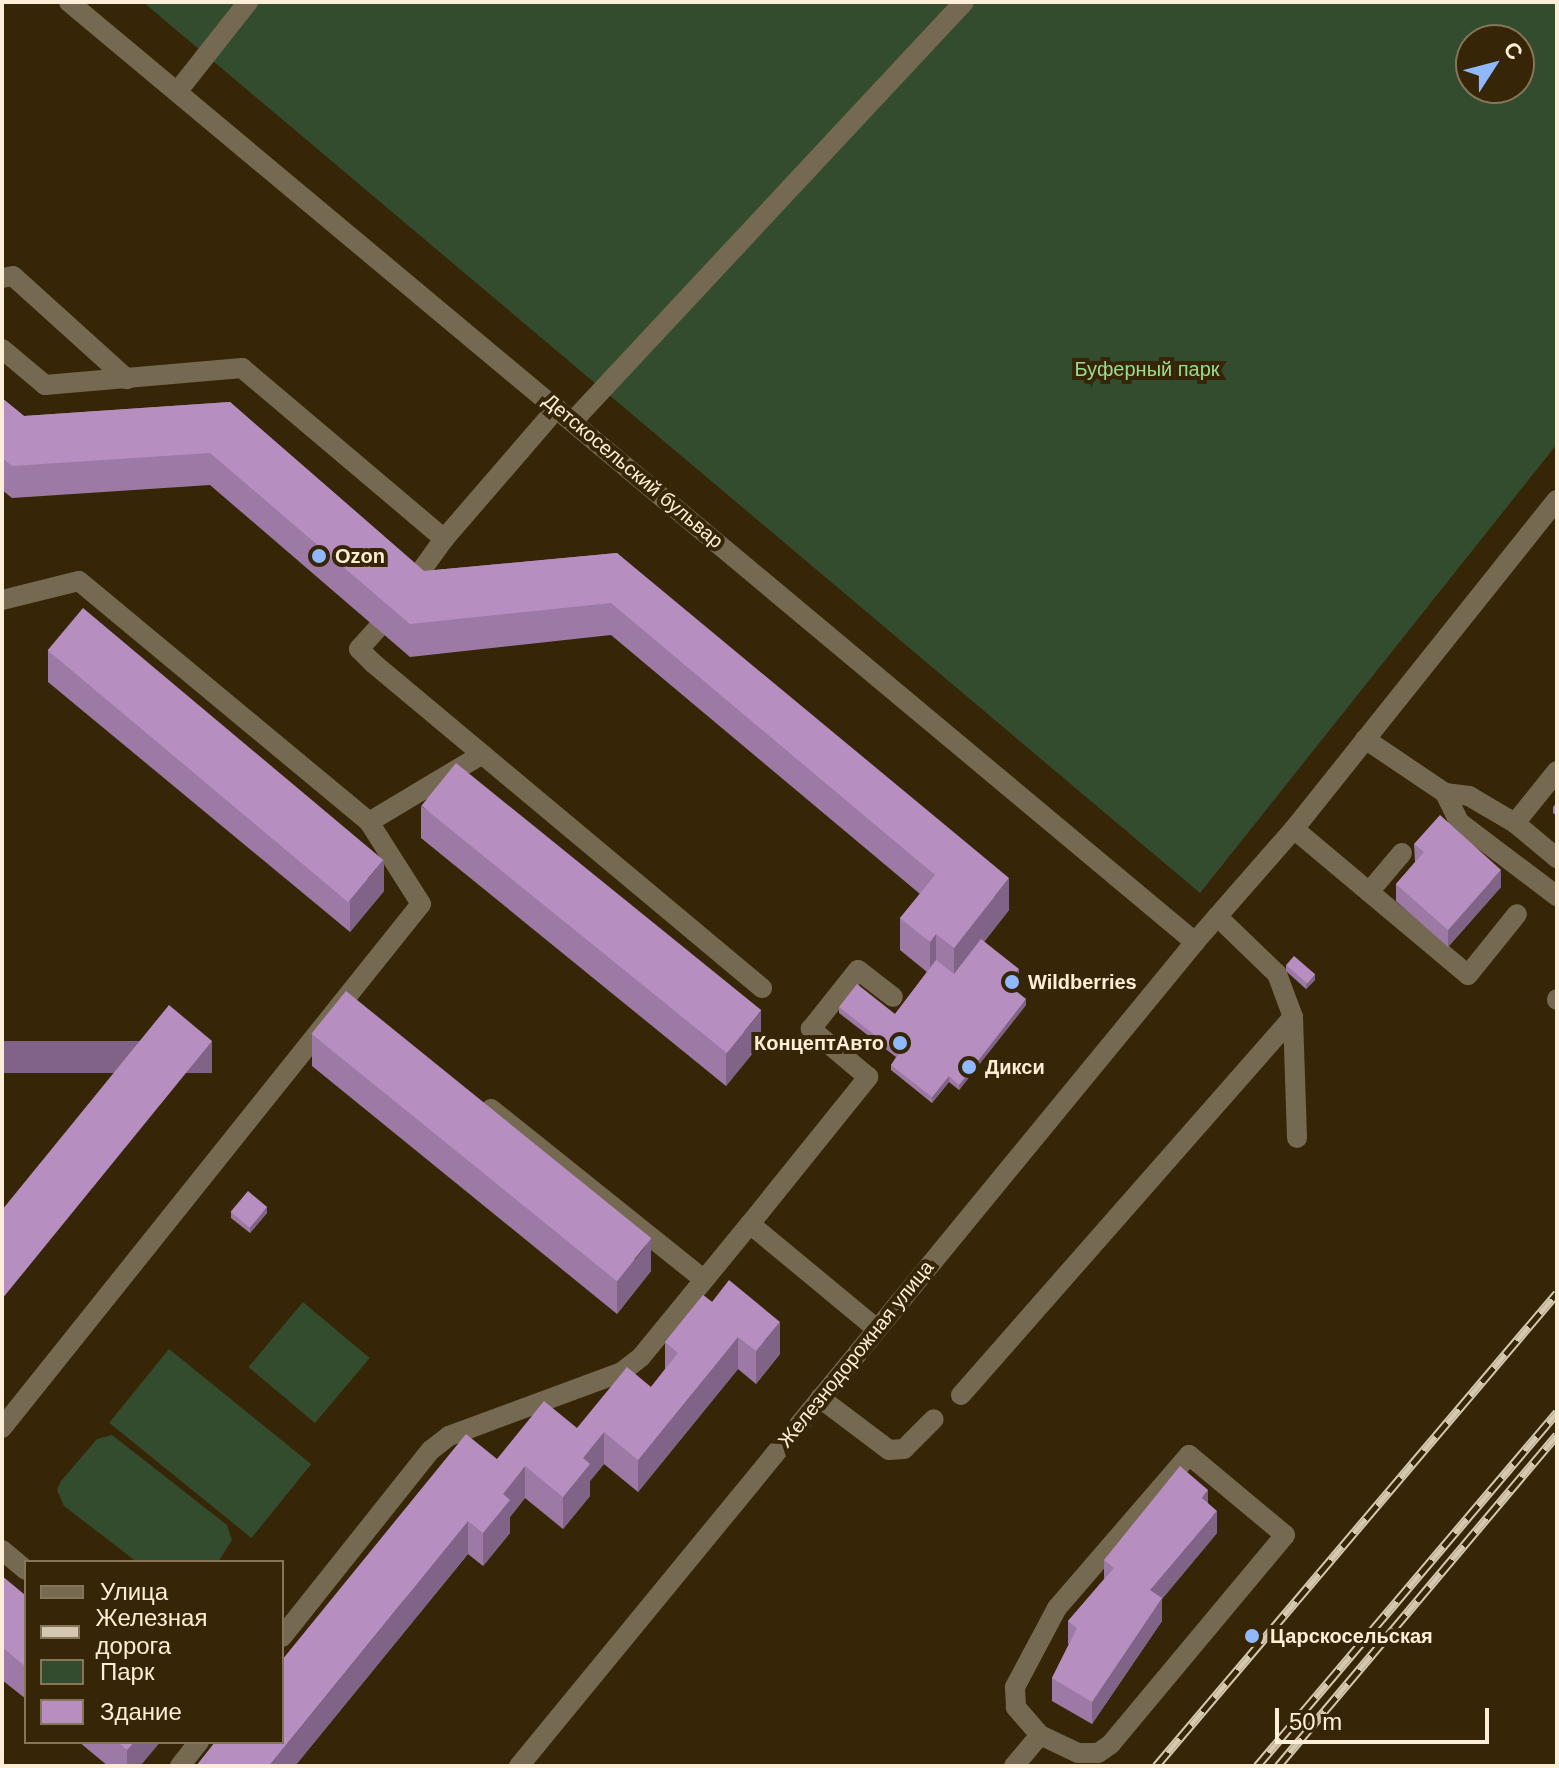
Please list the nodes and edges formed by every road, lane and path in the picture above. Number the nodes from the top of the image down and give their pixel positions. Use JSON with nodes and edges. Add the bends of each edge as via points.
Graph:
{"nodes":[{"id":1,"x":69,"y":2,"type":"edge"},
{"id":2,"x":248,"y":2,"type":"edge"},
{"id":3,"x":964,"y":2,"type":"edge"},
{"id":4,"x":177,"y":92,"type":"junction"},
{"id":5,"x":2,"y":278,"type":"edge"},
{"id":6,"x":2,"y":349,"type":"edge"},
{"id":7,"x":127,"y":379,"type":"junction"},
{"id":8,"x":557,"y":408,"type":"junction"},
{"id":9,"x":573,"y":421,"type":"junction"},
{"id":10,"x":1557,"y":500,"type":"edge"},
{"id":11,"x":444,"y":539,"type":"junction"},
{"id":12,"x":408,"y":589,"type":"edge"},
{"id":13,"x":2,"y":600,"type":"edge"},
{"id":14,"x":377,"y":629,"type":"edge"},
{"id":15,"x":1365,"y":739,"type":"junction"},
{"id":16,"x":481,"y":755,"type":"junction"},
{"id":17,"x":1557,"y":771,"type":"edge"},
{"id":18,"x":1445,"y":793,"type":"junction"},
{"id":19,"x":369,"y":822,"type":"junction"},
{"id":20,"x":1515,"y":823,"type":"junction"},
{"id":21,"x":1294,"y":829,"type":"junction"},
{"id":22,"x":1402,"y":853,"type":"dead end"},
{"id":23,"x":1557,"y":858,"type":"edge"},
{"id":24,"x":1369,"y":892,"type":"junction"},
{"id":25,"x":1557,"y":896,"type":"edge"},
{"id":26,"x":1517,"y":914,"type":"dead end"},
{"id":27,"x":1217,"y":916,"type":"junction"},
{"id":28,"x":1195,"y":942,"type":"junction"},
{"id":29,"x":762,"y":988,"type":"dead end"},
{"id":30,"x":893,"y":997,"type":"dead end"},
{"id":31,"x":1293,"y":1017,"type":"junction"},
{"id":32,"x":470,"y":1092,"type":"edge"},
{"id":33,"x":1297,"y":1138,"type":"dead end"},
{"id":34,"x":750,"y":1224,"type":"junction"},
{"id":35,"x":703,"y":1279,"type":"junction"},
{"id":36,"x":877,"y":1329,"type":"junction"},
{"id":37,"x":961,"y":1395,"type":"dead end"},
{"id":38,"x":820,"y":1398,"type":"junction"},
{"id":39,"x":934,"y":1419,"type":"dead end"},
{"id":40,"x":2,"y":1428,"type":"edge"},
{"id":41,"x":2,"y":1550,"type":"edge"},
{"id":42,"x":24,"y":1568,"type":"edge"},
{"id":43,"x":284,"y":1634,"type":"edge"},
{"id":44,"x":1040,"y":1735,"type":"junction"},
{"id":45,"x":197,"y":1744,"type":"edge"},
{"id":46,"x":180,"y":1766,"type":"edge"},
{"id":47,"x":519,"y":1766,"type":"edge"},
{"id":48,"x":1014,"y":1766,"type":"edge"}],
"edges":[{"from":1,"to":4,"type":"street","name":"Детскосельский бульвар"},
{"from":2,"to":4,"type":"street"},
{"from":3,"to":9,"type":"street"},
{"from":4,"to":8,"type":"street","name":"Детскосельский бульвар"},
{"from":5,"to":7,"type":"street","via":[[13,276]]},
{"from":6,"to":7,"type":"street","via":[[45,385]]},
{"from":7,"to":11,"type":"street","via":[[242,368]]},
{"from":8,"to":9,"type":"street","name":"Детскосельский бульвар"},
{"from":8,"to":11,"type":"street"},
{"from":9,"to":28,"type":"street","name":"Детскосельский бульвар"},
{"from":10,"to":15,"type":"street","name":"Железнодорожная улица"},
{"from":11,"to":12,"type":"street"},
{"from":13,"to":19,"type":"street","via":[[79,581]]},
{"from":14,"to":16,"type":"street","via":[[359,649]]},
{"from":15,"to":18,"type":"street"},
{"from":15,"to":21,"type":"street","name":"Железнодорожная улица"},
{"from":16,"to":19,"type":"street"},
{"from":16,"to":29,"type":"street"},
{"from":17,"to":20,"type":"street"},
{"from":18,"to":20,"type":"street","via":[[1469,796]]},
{"from":18,"to":25,"type":"street","via":[[1459,822]]},
{"from":19,"to":40,"type":"street","via":[[421,904],[354,999]]},
{"from":20,"to":23,"type":"street"},
{"from":21,"to":24,"type":"street"},
{"from":21,"to":27,"type":"street","name":"Железнодорожная улица"},
{"from":22,"to":24,"type":"street"},
{"from":24,"to":26,"type":"street","via":[[1468,975]]},
{"from":27,"to":28,"type":"street","name":"Железнодорожная улица"},
{"from":27,"to":31,"type":"street","via":[[1277,974]]},
{"from":28,"to":36,"type":"street","name":"Железнодорожная улица"},
{"from":30,"to":34,"type":"street","via":[[858,970],[811,1029],[868,1077]]},
{"from":31,"to":33,"type":"street"},
{"from":31,"to":37,"type":"street"},
{"from":32,"to":35,"type":"street"},
{"from":34,"to":35,"type":"street"},
{"from":34,"to":36,"type":"street"},
{"from":35,"to":43,"type":"street","via":[[641,1357],[622,1372],[449,1436],[431,1450]]},
{"from":36,"to":38,"type":"street","name":"Железнодорожная улица"},
{"from":38,"to":39,"type":"street","via":[[889,1450],[904,1449]]},
{"from":38,"to":47,"type":"street","name":"Железнодорожная улица"},
{"from":41,"to":42,"type":"street"},
{"from":44,"to":44,"type":"street","via":[[1013,1698],[1057,1608],[1189,1455],[1285,1535],[1111,1744],[1098,1753],[1078,1753]]},
{"from":44,"to":48,"type":"street"},
{"from":45,"to":46,"type":"street"}]}
